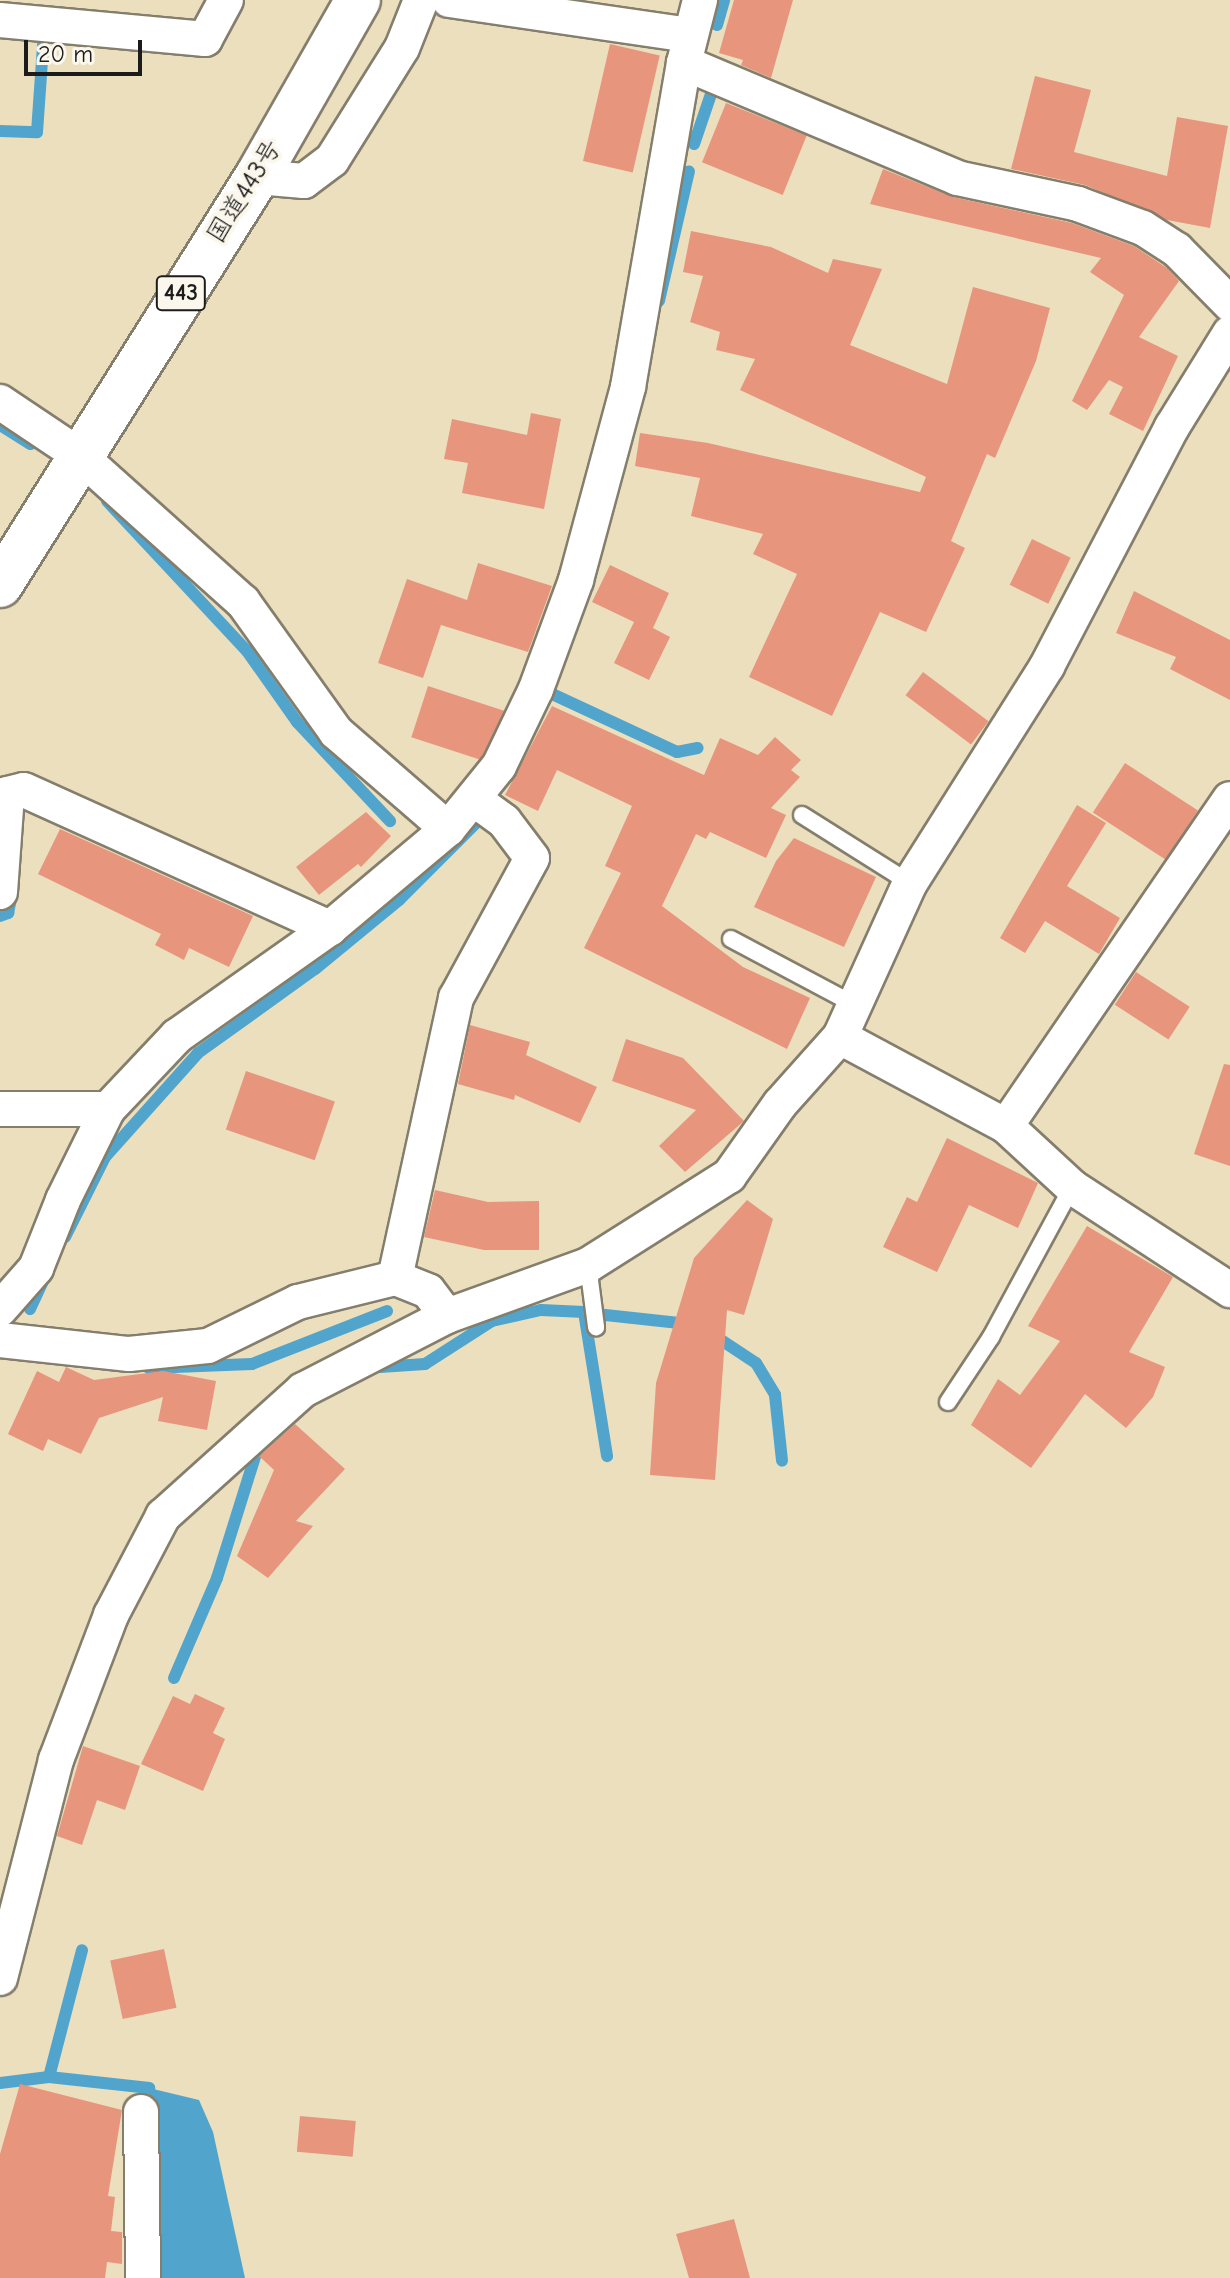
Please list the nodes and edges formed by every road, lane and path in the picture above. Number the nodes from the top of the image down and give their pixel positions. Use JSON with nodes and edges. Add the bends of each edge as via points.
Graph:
{"nodes":[{"id":1,"x":226,"y":0,"type":"edge"},
{"id":2,"x":358,"y":0,"type":"edge"},
{"id":3,"x":421,"y":0,"type":"edge"},
{"id":4,"x":449,"y":0,"type":"edge"},
{"id":5,"x":700,"y":0,"type":"edge"},
{"id":6,"x":0,"y":20,"type":"edge"},
{"id":7,"x":687,"y":49,"type":"junction"},
{"id":8,"x":257,"y":177,"type":"junction"},
{"id":9,"x":1230,"y":304,"type":"edge"},
{"id":10,"x":1228,"y":340,"type":"edge"},
{"id":11,"x":0,"y":402,"type":"edge"},
{"id":12,"x":79,"y":455,"type":"junction"},
{"id":13,"x":0,"y":585,"type":"edge"},
{"id":14,"x":1230,"y":799,"type":"edge"},
{"id":15,"x":476,"y":801,"type":"junction"},
{"id":16,"x":802,"y":815,"type":"dead end"},
{"id":17,"x":448,"y":829,"type":"junction"},
{"id":18,"x":910,"y":883,"type":"junction"},
{"id":19,"x":0,"y":892,"type":"edge"},
{"id":20,"x":330,"y":928,"type":"junction"},
{"id":21,"x":731,"y":939,"type":"dead end"},
{"id":22,"x":853,"y":1004,"type":"junction"},
{"id":23,"x":840,"y":1037,"type":"junction"},
{"id":24,"x":0,"y":1109,"type":"edge"},
{"id":25,"x":108,"y":1109,"type":"junction"},
{"id":26,"x":1006,"y":1126,"type":"junction"},
{"id":27,"x":1072,"y":1187,"type":"junction"},
{"id":28,"x":395,"y":1278,"type":"junction"},
{"id":29,"x":590,"y":1280,"type":"junction"},
{"id":30,"x":1230,"y":1290,"type":"edge"},
{"id":31,"x":0,"y":1309,"type":"edge"},
{"id":32,"x":447,"y":1316,"type":"junction"},
{"id":33,"x":596,"y":1327,"type":"dead end"},
{"id":34,"x":0,"y":1340,"type":"edge"},
{"id":35,"x":948,"y":1402,"type":"dead end"},
{"id":36,"x":0,"y":1978,"type":"edge"},
{"id":37,"x":141,"y":2112,"type":"dead end"},
{"id":38,"x":143,"y":2278,"type":"edge"}],
"edges":[{"from":1,"to":6,"type":"street","via":[[205,39]]},
{"from":2,"to":8,"type":"highway","name":"国道443号","number":"443"},
{"from":3,"to":8,"type":"street","via":[[402,48],[332,160],[304,181]]},
{"from":4,"to":7,"type":"street"},
{"from":5,"to":7,"type":"street"},
{"from":7,"to":9,"type":"street","via":[[957,178],[1078,204],[1143,228],[1177,250]]},
{"from":7,"to":15,"type":"street","via":[[628,387],[576,580],[536,689]]},
{"from":8,"to":12,"type":"highway","name":"国道443号","number":"443"},
{"from":10,"to":18,"type":"street","via":[[1172,427],[1047,666]]},
{"from":11,"to":12,"type":"street"},
{"from":12,"to":13,"type":"highway","name":"国道443号","number":"443"},
{"from":12,"to":17,"type":"street","via":[[243,602],[336,732]]},
{"from":14,"to":26,"type":"street"},
{"from":15,"to":17,"type":"street"},
{"from":15,"to":28,"type":"street","via":[[511,828],[532,858],[456,998]]},
{"from":16,"to":18,"type":"lane"},
{"from":17,"to":20,"type":"street"},
{"from":18,"to":22,"type":"street"},
{"from":19,"to":20,"type":"street","via":[[7,794],[24,790]]},
{"from":20,"to":25,"type":"street","via":[[177,1036]]},
{"from":21,"to":22,"type":"lane"},
{"from":22,"to":23,"type":"street"},
{"from":23,"to":26,"type":"street"},
{"from":23,"to":29,"type":"street","via":[[780,1104],[729,1176]]},
{"from":24,"to":25,"type":"street"},
{"from":25,"to":31,"type":"street","via":[[36,1268]]},
{"from":26,"to":27,"type":"street"},
{"from":27,"to":30,"type":"street"},
{"from":27,"to":35,"type":"lane","via":[[991,1337]]},
{"from":28,"to":32,"type":"street","via":[[428,1291]]},
{"from":28,"to":34,"type":"street","via":[[298,1302],[208,1346],[129,1354]]},
{"from":29,"to":32,"type":"street"},
{"from":29,"to":33,"type":"lane"},
{"from":32,"to":36,"type":"street","via":[[303,1390],[163,1516],[111,1615],[56,1760]]},
{"from":37,"to":38,"type":"street"}]}
